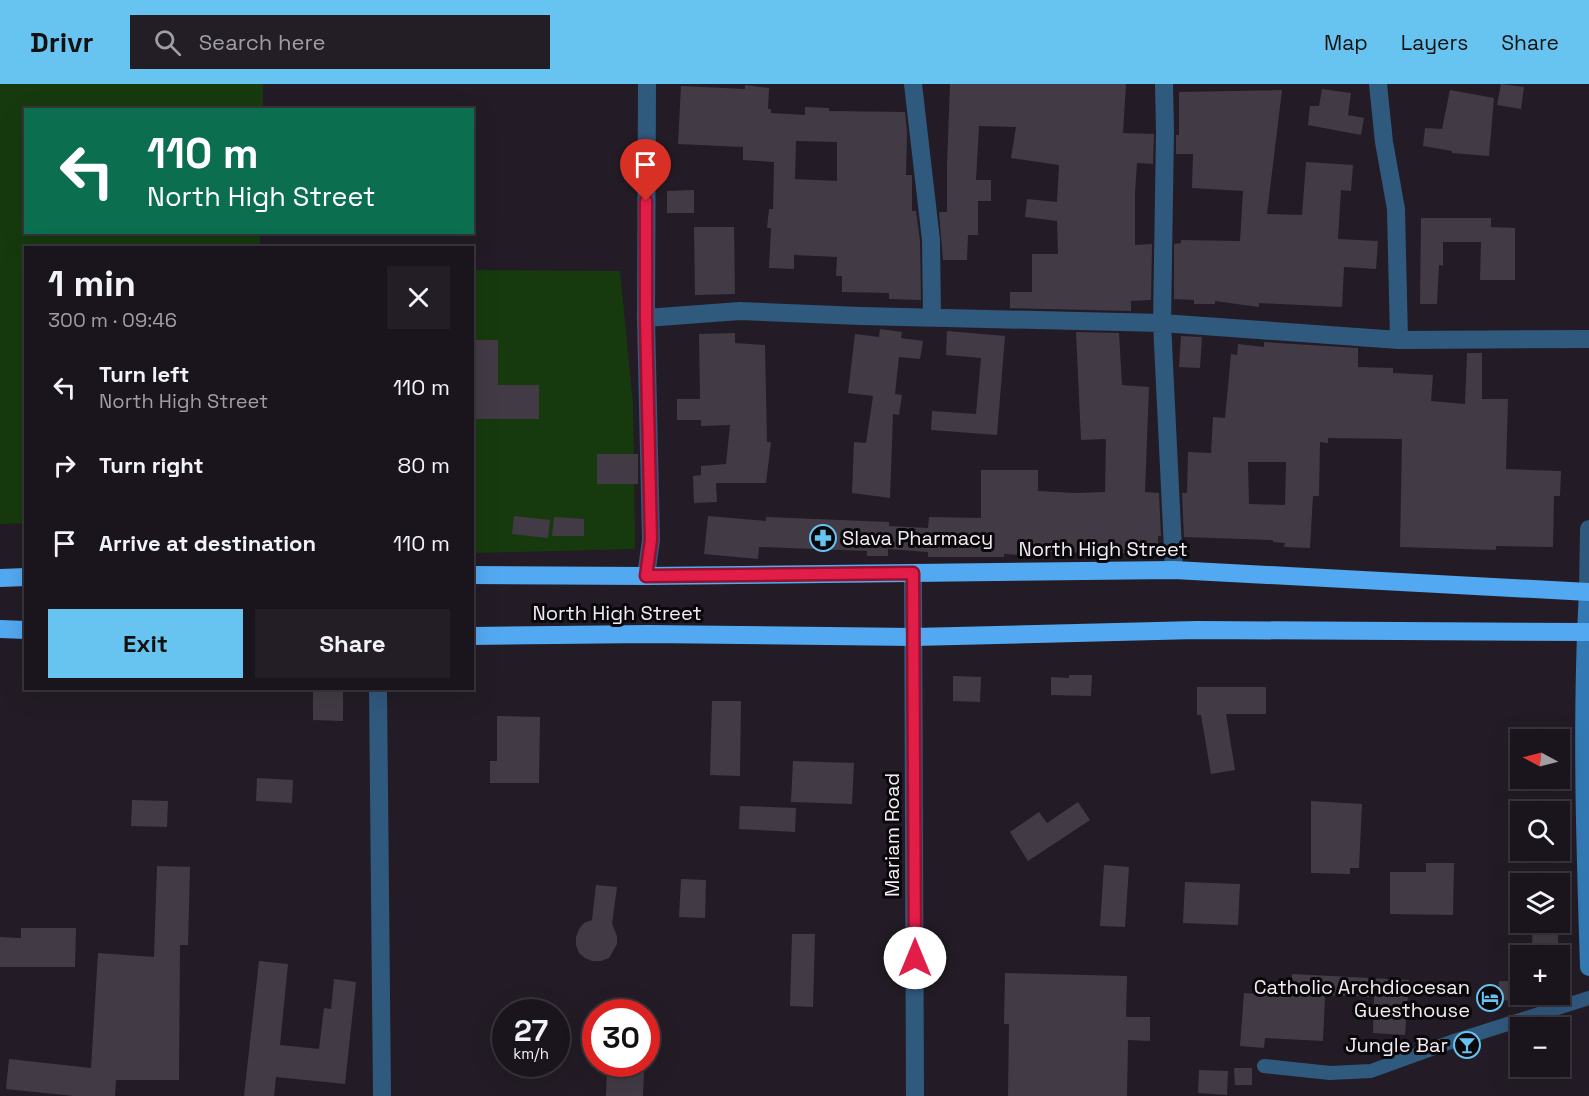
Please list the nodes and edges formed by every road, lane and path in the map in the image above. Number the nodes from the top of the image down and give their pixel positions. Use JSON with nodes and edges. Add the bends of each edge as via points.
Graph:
{"nodes":[{"id":1,"x":647,"y":84,"type":"edge"},
{"id":2,"x":913,"y":84,"type":"edge"},
{"id":3,"x":1164,"y":84,"type":"edge"},
{"id":4,"x":1378,"y":84,"type":"edge"},
{"id":5,"x":932,"y":317,"type":"junction"},
{"id":6,"x":646,"y":318,"type":"junction"},
{"id":7,"x":1162,"y":323,"type":"junction"},
{"id":8,"x":1589,"y":339,"type":"edge"},
{"id":9,"x":1399,"y":340,"type":"junction"},
{"id":10,"x":1589,"y":529,"type":"edge"},
{"id":11,"x":1174,"y":570,"type":"junction"},
{"id":12,"x":913,"y":573,"type":"junction"},
{"id":13,"x":474,"y":575,"type":"edge"},
{"id":14,"x":646,"y":576,"type":"junction"},
{"id":15,"x":24,"y":577,"type":"edge"},
{"id":16,"x":0,"y":578,"type":"edge"},
{"id":17,"x":1589,"y":592,"type":"edge"},
{"id":18,"x":0,"y":629,"type":"edge"},
{"id":19,"x":24,"y":630,"type":"edge"},
{"id":20,"x":1587,"y":632,"type":"edge"},
{"id":21,"x":474,"y":636,"type":"edge"},
{"id":22,"x":914,"y":637,"type":"junction"},
{"id":23,"x":378,"y":690,"type":"edge"},
{"id":24,"x":1589,"y":967,"type":"edge"},
{"id":25,"x":1589,"y":998,"type":"edge"},
{"id":26,"x":1264,"y":1066,"type":"dead end"},
{"id":27,"x":382,"y":1096,"type":"edge"},
{"id":28,"x":915,"y":1096,"type":"edge"}],
"edges":[{"from":1,"to":6,"type":"street"},
{"from":2,"to":5,"type":"street","via":[[931,240]]},
{"from":3,"to":7,"type":"street"},
{"from":4,"to":9,"type":"street","via":[[1396,209]]},
{"from":5,"to":6,"type":"street","via":[[740,311]]},
{"from":5,"to":7,"type":"street"},
{"from":6,"to":14,"type":"street","via":[[651,540]]},
{"from":7,"to":9,"type":"street"},
{"from":7,"to":11,"type":"street"},
{"from":8,"to":9,"type":"street"},
{"from":10,"to":17,"type":"street"},
{"from":11,"to":12,"type":"highway","name":"North High Street"},
{"from":11,"to":17,"type":"highway","name":"North High Street"},
{"from":12,"to":14,"type":"highway","name":"North High Street"},
{"from":12,"to":22,"type":"street","name":"Mariam Road"},
{"from":13,"to":14,"type":"highway","name":"North High Street"},
{"from":15,"to":16,"type":"highway"},
{"from":17,"to":20,"type":"main road"},
{"from":18,"to":19,"type":"highway"},
{"from":20,"to":22,"type":"highway","name":"North High Street","via":[[1197,630]]},
{"from":20,"to":24,"type":"main road","via":[[1585,836]]},
{"from":21,"to":22,"type":"highway","name":"North High Street"},
{"from":22,"to":28,"type":"street","name":"Mariam Road"},
{"from":23,"to":27,"type":"street"},
{"from":25,"to":26,"type":"lane","via":[[1371,1071],[1330,1073]]}]}
